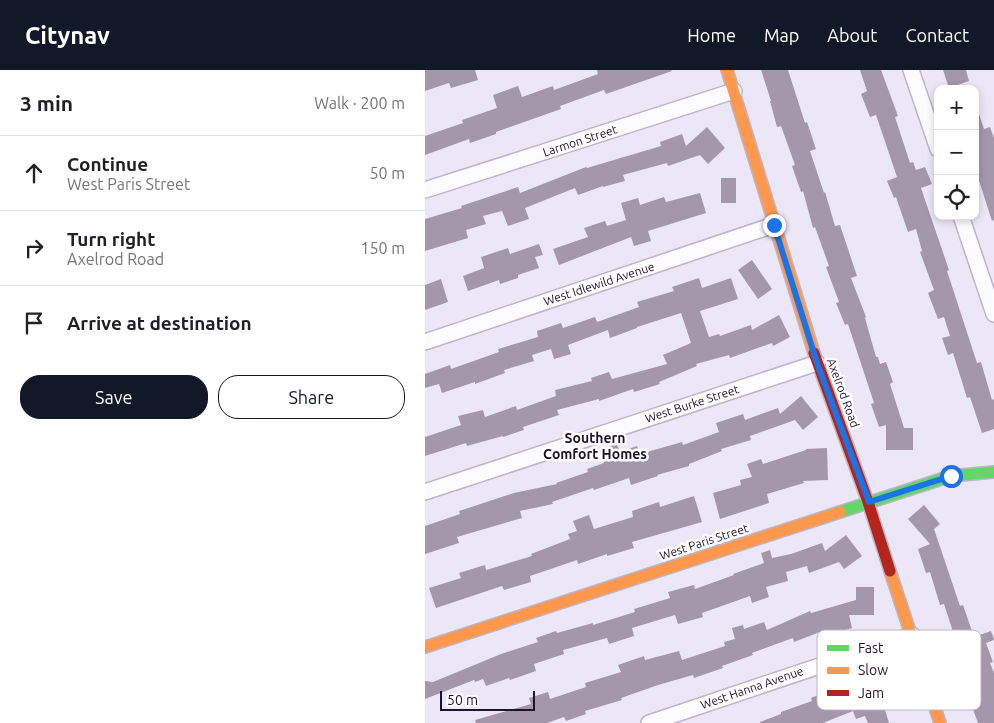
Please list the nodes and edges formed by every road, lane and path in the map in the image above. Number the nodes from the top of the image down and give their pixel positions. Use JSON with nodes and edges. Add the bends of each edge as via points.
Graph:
{"nodes":[{"id":1,"x":727,"y":70,"type":"edge"},
{"id":2,"x":911,"y":70,"type":"edge"},
{"id":3,"x":734,"y":91,"type":"junction"},
{"id":4,"x":934,"y":137,"type":"edge"},
{"id":5,"x":425,"y":190,"type":"edge"},
{"id":6,"x":962,"y":220,"type":"edge"},
{"id":7,"x":774,"y":225,"type":"junction"},
{"id":8,"x":994,"y":314,"type":"edge"},
{"id":9,"x":425,"y":342,"type":"edge"},
{"id":10,"x":817,"y":363,"type":"junction"},
{"id":11,"x":994,"y":472,"type":"edge"},
{"id":12,"x":425,"y":492,"type":"edge"},
{"id":13,"x":869,"y":502,"type":"junction"},
{"id":14,"x":910,"y":630,"type":"edge"},
{"id":15,"x":425,"y":647,"type":"edge"},
{"id":16,"x":817,"y":667,"type":"edge"},
{"id":17,"x":936,"y":710,"type":"edge"},
{"id":18,"x":649,"y":723,"type":"edge"},
{"id":19,"x":940,"y":723,"type":"edge"}],
"edges":[{"from":1,"to":3,"type":"street","name":"Axelrod Road"},
{"from":2,"to":4,"type":"street"},
{"from":3,"to":5,"type":"street","name":"Larmon Street"},
{"from":3,"to":7,"type":"street","name":"Axelrod Road"},
{"from":6,"to":8,"type":"street"},
{"from":7,"to":9,"type":"street","name":"West Idlewild Avenue"},
{"from":7,"to":10,"type":"street","name":"Axelrod Road"},
{"from":10,"to":12,"type":"street","name":"West Burke Street"},
{"from":10,"to":13,"type":"street","name":"Axelrod Road"},
{"from":11,"to":13,"type":"street","name":"West Paris Street","via":[[951,476]]},
{"from":13,"to":14,"type":"street","name":"Axelrod Road"},
{"from":13,"to":15,"type":"street","name":"West Paris Street"},
{"from":16,"to":18,"type":"street","name":"West Hanna Avenue"},
{"from":17,"to":19,"type":"street","name":"Axelrod Road"}]}
